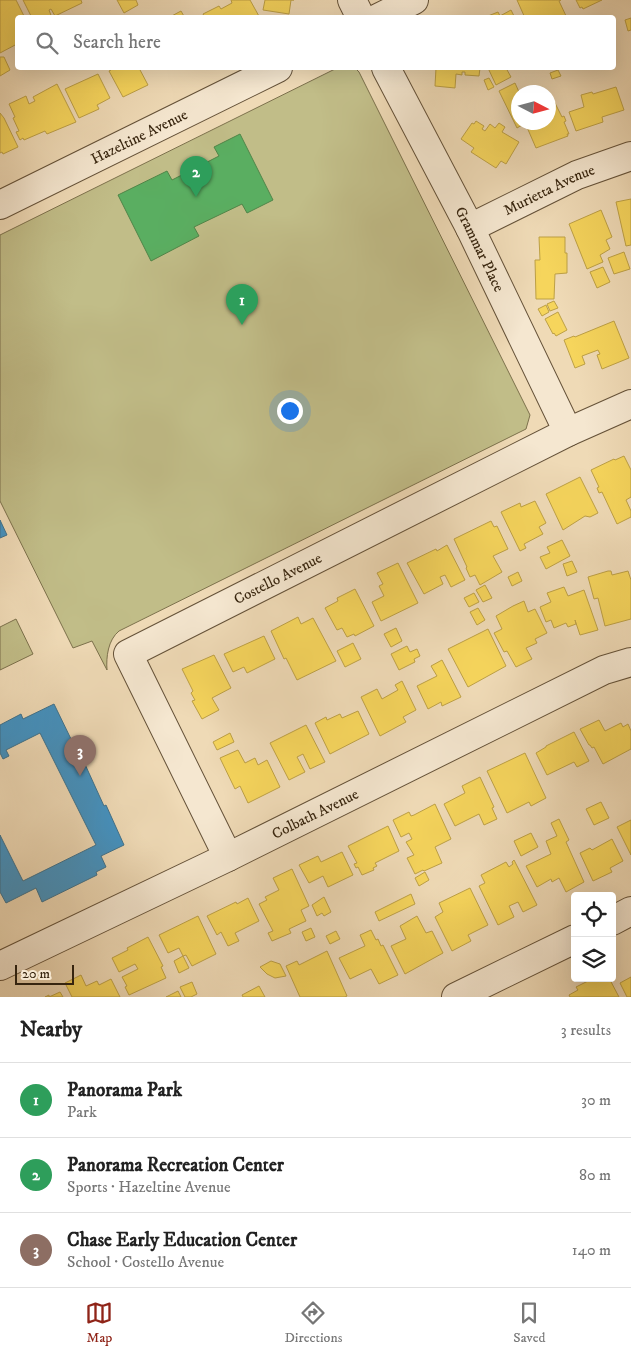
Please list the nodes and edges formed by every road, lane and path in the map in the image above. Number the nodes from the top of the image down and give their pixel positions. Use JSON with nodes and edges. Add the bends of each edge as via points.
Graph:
{"nodes":[{"id":1,"x":352,"y":0,"type":"edge"},
{"id":2,"x":414,"y":0,"type":"edge"},
{"id":3,"x":360,"y":15,"type":"edge"},
{"id":4,"x":384,"y":15,"type":"edge"},
{"id":5,"x":274,"y":70,"type":"edge"},
{"id":6,"x":387,"y":70,"type":"edge"},
{"id":7,"x":631,"y":156,"type":"edge"},
{"id":8,"x":0,"y":205,"type":"edge"},
{"id":9,"x":470,"y":228,"type":"junction"},
{"id":10,"x":631,"y":404,"type":"edge"},
{"id":11,"x":568,"y":432,"type":"junction"},
{"id":12,"x":631,"y":662,"type":"edge"},
{"id":13,"x":228,"y":857,"type":"junction"},
{"id":14,"x":631,"y":911,"type":"edge"},
{"id":15,"x":616,"y":919,"type":"edge"},
{"id":16,"x":571,"y":941,"type":"edge"},
{"id":17,"x":0,"y":966,"type":"edge"},
{"id":18,"x":456,"y":997,"type":"edge"}],
"edges":[{"from":1,"to":3,"type":"street"},
{"from":2,"to":4,"type":"street"},
{"from":5,"to":8,"type":"street","name":"Hazeltine Avenue"},
{"from":6,"to":9,"type":"street","name":"Grammar Place"},
{"from":7,"to":9,"type":"street","name":"Murietta Avenue","via":[[577,175]]},
{"from":9,"to":11,"type":"street","name":"Grammar Place"},
{"from":10,"to":11,"type":"street","name":"Costello Avenue"},
{"from":11,"to":13,"type":"street","name":"Costello Avenue","via":[[128,654]]},
{"from":12,"to":13,"type":"street","name":"Colbath Avenue","via":[[604,670]]},
{"from":13,"to":17,"type":"street","name":"Colbath Avenue"},
{"from":14,"to":15,"type":"street"},
{"from":16,"to":18,"type":"street"}]}
